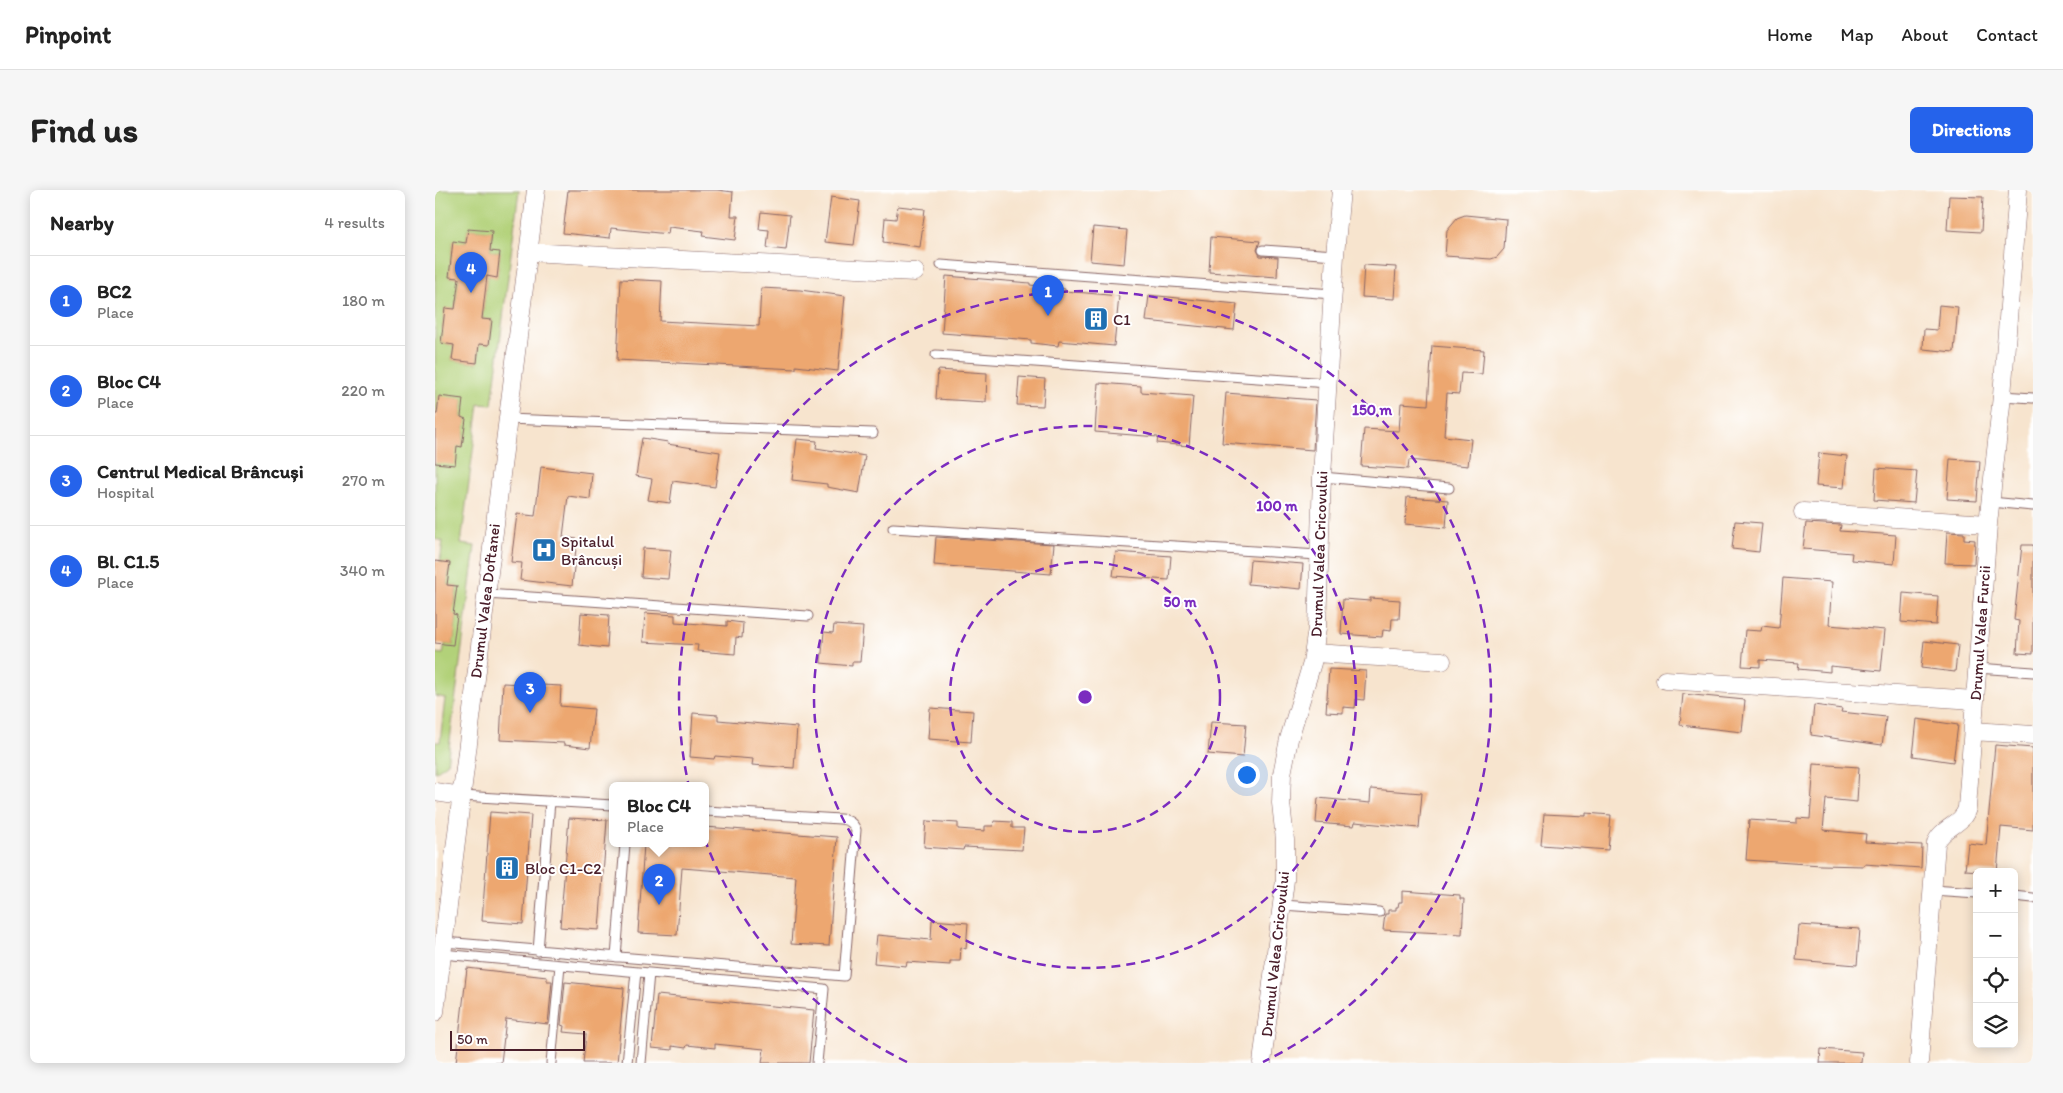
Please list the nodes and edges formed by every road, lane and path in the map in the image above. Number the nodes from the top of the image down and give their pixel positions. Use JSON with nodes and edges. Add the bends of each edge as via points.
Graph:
{"nodes":[{"id":1,"x":536,"y":190,"type":"edge"},
{"id":2,"x":1336,"y":190,"type":"edge"},
{"id":3,"x":1341,"y":190,"type":"edge"},
{"id":4,"x":2018,"y":190,"type":"edge"},
{"id":5,"x":1263,"y":250,"type":"dead end"},
{"id":6,"x":528,"y":252,"type":"junction"},
{"id":7,"x":1335,"y":255,"type":"junction"},
{"id":8,"x":941,"y":265,"type":"dead end"},
{"id":9,"x":915,"y":272,"type":"dead end"},
{"id":10,"x":1333,"y":294,"type":"junction"},
{"id":11,"x":936,"y":355,"type":"dead end"},
{"id":12,"x":1328,"y":383,"type":"junction"},
{"id":13,"x":2002,"y":396,"type":"junction"},
{"id":14,"x":2033,"y":398,"type":"edge"},
{"id":15,"x":507,"y":419,"type":"junction"},
{"id":16,"x":873,"y":433,"type":"dead end"},
{"id":17,"x":1322,"y":477,"type":"junction"},
{"id":18,"x":1449,"y":488,"type":"dead end"},
{"id":19,"x":1991,"y":502,"type":"junction"},
{"id":20,"x":2033,"y":506,"type":"edge"},
{"id":21,"x":1803,"y":512,"type":"dead end"},
{"id":22,"x":1988,"y":524,"type":"junction"},
{"id":23,"x":893,"y":528,"type":"dead end"},
{"id":24,"x":1318,"y":555,"type":"junction"},
{"id":25,"x":486,"y":594,"type":"junction"},
{"id":26,"x":808,"y":616,"type":"dead end"},
{"id":27,"x":1314,"y":653,"type":"junction"},
{"id":28,"x":1442,"y":661,"type":"dead end"},
{"id":29,"x":1977,"y":668,"type":"junction"},
{"id":30,"x":2033,"y":672,"type":"edge"},
{"id":31,"x":1665,"y":680,"type":"dead end"},
{"id":32,"x":1975,"y":700,"type":"junction"},
{"id":33,"x":1973,"y":731,"type":"junction"},
{"id":34,"x":2033,"y":735,"type":"edge"},
{"id":35,"x":435,"y":792,"type":"edge"},
{"id":36,"x":462,"y":796,"type":"junction"},
{"id":37,"x":550,"y":801,"type":"junction"},
{"id":38,"x":609,"y":805,"type":"edge"},
{"id":39,"x":709,"y":811,"type":"edge"},
{"id":40,"x":625,"y":847,"type":"edge"},
{"id":41,"x":1932,"y":890,"type":"junction"},
{"id":42,"x":1973,"y":893,"type":"edge"},
{"id":43,"x":2018,"y":896,"type":"edge"},
{"id":44,"x":2033,"y":898,"type":"edge"},
{"id":45,"x":1283,"y":905,"type":"junction"},
{"id":46,"x":1379,"y":912,"type":"dead end"},
{"id":47,"x":443,"y":948,"type":"junction"},
{"id":48,"x":538,"y":951,"type":"junction"},
{"id":49,"x":616,"y":957,"type":"junction"},
{"id":50,"x":560,"y":965,"type":"junction"},
{"id":51,"x":637,"y":972,"type":"junction"},
{"id":52,"x":649,"y":973,"type":"junction"},
{"id":53,"x":435,"y":1012,"type":"edge"},
{"id":54,"x":551,"y":1063,"type":"edge"},
{"id":55,"x":627,"y":1063,"type":"edge"},
{"id":56,"x":641,"y":1063,"type":"edge"},
{"id":57,"x":817,"y":1063,"type":"edge"},
{"id":58,"x":1263,"y":1063,"type":"edge"},
{"id":59,"x":1919,"y":1063,"type":"edge"}],
"edges":[{"from":1,"to":6,"type":"street","name":"Drumul Valea Doftanei"},
{"from":2,"to":3,"type":"lane"},
{"from":3,"to":7,"type":"street","name":"Drumul Valea Cricovului"},
{"from":4,"to":13,"type":"street","name":"Drumul Valea Furcii"},
{"from":5,"to":7,"type":"lane"},
{"from":6,"to":9,"type":"street"},
{"from":6,"to":15,"type":"street","name":"Drumul Valea Doftanei"},
{"from":7,"to":10,"type":"street","name":"Drumul Valea Cricovului"},
{"from":8,"to":10,"type":"lane"},
{"from":10,"to":12,"type":"street","name":"Drumul Valea Cricovului"},
{"from":11,"to":12,"type":"lane"},
{"from":12,"to":17,"type":"street","name":"Drumul Valea Cricovului"},
{"from":13,"to":14,"type":"lane"},
{"from":13,"to":19,"type":"street","name":"Drumul Valea Furcii"},
{"from":15,"to":16,"type":"lane"},
{"from":15,"to":25,"type":"street","name":"Drumul Valea Doftanei"},
{"from":17,"to":18,"type":"lane"},
{"from":17,"to":24,"type":"street","name":"Drumul Valea Cricovului"},
{"from":19,"to":20,"type":"lane"},
{"from":19,"to":22,"type":"street","name":"Drumul Valea Furcii"},
{"from":21,"to":22,"type":"street"},
{"from":22,"to":29,"type":"street","name":"Drumul Valea Furcii"},
{"from":23,"to":24,"type":"lane"},
{"from":24,"to":27,"type":"street","name":"Drumul Valea Cricovului"},
{"from":25,"to":26,"type":"lane"},
{"from":25,"to":36,"type":"street","name":"Drumul Valea Doftanei"},
{"from":27,"to":28,"type":"street"},
{"from":27,"to":45,"type":"street","name":"Drumul Valea Cricovului","via":[[1282,774]]},
{"from":29,"to":30,"type":"lane"},
{"from":29,"to":32,"type":"street","name":"Drumul Valea Furcii"},
{"from":31,"to":32,"type":"street"},
{"from":32,"to":33,"type":"street","name":"Drumul Valea Furcii"},
{"from":33,"to":34,"type":"street"},
{"from":33,"to":41,"type":"street","name":"Drumul Valea Furcii","via":[[1967,808],[1961,820],[1937,840]]},
{"from":35,"to":36,"type":"street"},
{"from":36,"to":37,"type":"lane"},
{"from":36,"to":47,"type":"street","name":"Drumul Valea Doftanei"},
{"from":37,"to":38,"type":"lane"},
{"from":37,"to":48,"type":"lane"},
{"from":39,"to":49,"type":"lane","via":[[851,822],[856,830],[844,976]]},
{"from":40,"to":49,"type":"lane"},
{"from":41,"to":42,"type":"lane"},
{"from":41,"to":59,"type":"street","name":"Drumul Valea Furcii"},
{"from":43,"to":44,"type":"lane"},
{"from":45,"to":46,"type":"lane"},
{"from":45,"to":58,"type":"street","name":"Drumul Valea Cricovului"},
{"from":47,"to":48,"type":"lane"},
{"from":47,"to":50,"type":"lane"},
{"from":47,"to":53,"type":"street","name":"Drumul Valea Doftanei"},
{"from":48,"to":49,"type":"lane"},
{"from":50,"to":51,"type":"lane"},
{"from":50,"to":54,"type":"lane"},
{"from":51,"to":52,"type":"lane"},
{"from":51,"to":55,"type":"lane"},
{"from":52,"to":56,"type":"lane"},
{"from":52,"to":57,"type":"lane","via":[[824,989]]}]}
